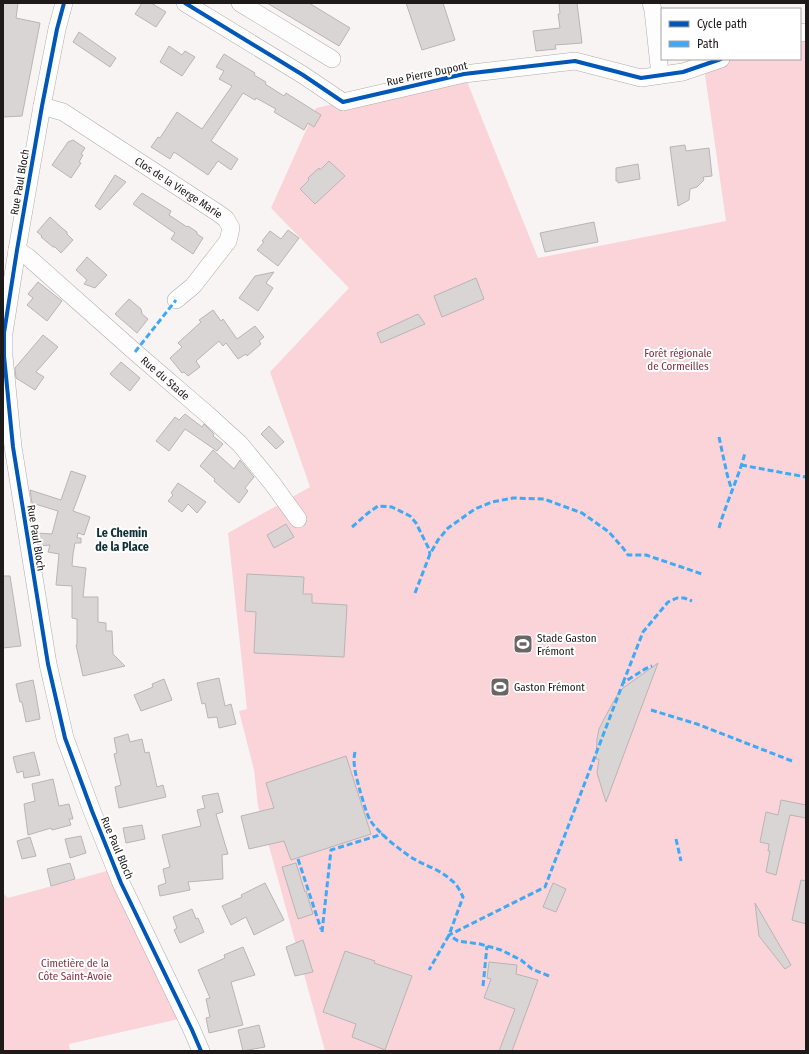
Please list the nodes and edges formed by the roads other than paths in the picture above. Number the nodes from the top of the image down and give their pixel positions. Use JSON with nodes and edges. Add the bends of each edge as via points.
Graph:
{"nodes":[{"id":1,"x":64,"y":3,"type":"edge"},
{"id":2,"x":185,"y":3,"type":"edge"},
{"id":3,"x":240,"y":3,"type":"edge"},
{"id":4,"x":651,"y":3,"type":"edge"},
{"id":5,"x":332,"y":59,"type":"dead end"},
{"id":6,"x":718,"y":60,"type":"edge"},
{"id":7,"x":660,"y":75,"type":"junction"},
{"id":8,"x":42,"y":106,"type":"junction"},
{"id":9,"x":17,"y":250,"type":"junction"},
{"id":10,"x":176,"y":300,"type":"dead end"},
{"id":11,"x":298,"y":519,"type":"dead end"},
{"id":12,"x":201,"y":1051,"type":"edge"}],
"edges":[{"from":1,"to":8,"type":"street","name":"Rue Paul Bloch","via":[[56,29]]},
{"from":2,"to":7,"type":"street","name":"Rue Pierre Dupont","via":[[343,102],[464,74],[575,60],[641,78]]},
{"from":3,"to":5,"type":"street"},
{"from":4,"to":7,"type":"street"},
{"from":6,"to":7,"type":"street","name":"Rue Pierre Dupont","via":[[683,72]]},
{"from":8,"to":9,"type":"street","name":"Rue Paul Bloch"},
{"from":8,"to":10,"type":"street","name":"Clos de la Vierge Marie","via":[[63,112],[226,219],[231,228],[228,241],[193,286]]},
{"from":9,"to":11,"type":"street","name":"Rue du Stade","via":[[240,444]]},
{"from":9,"to":12,"type":"street","name":"Rue Paul Bloch","via":[[4,333],[4,356],[13,448],[48,664],[65,738],[92,811],[122,882]]}]}
